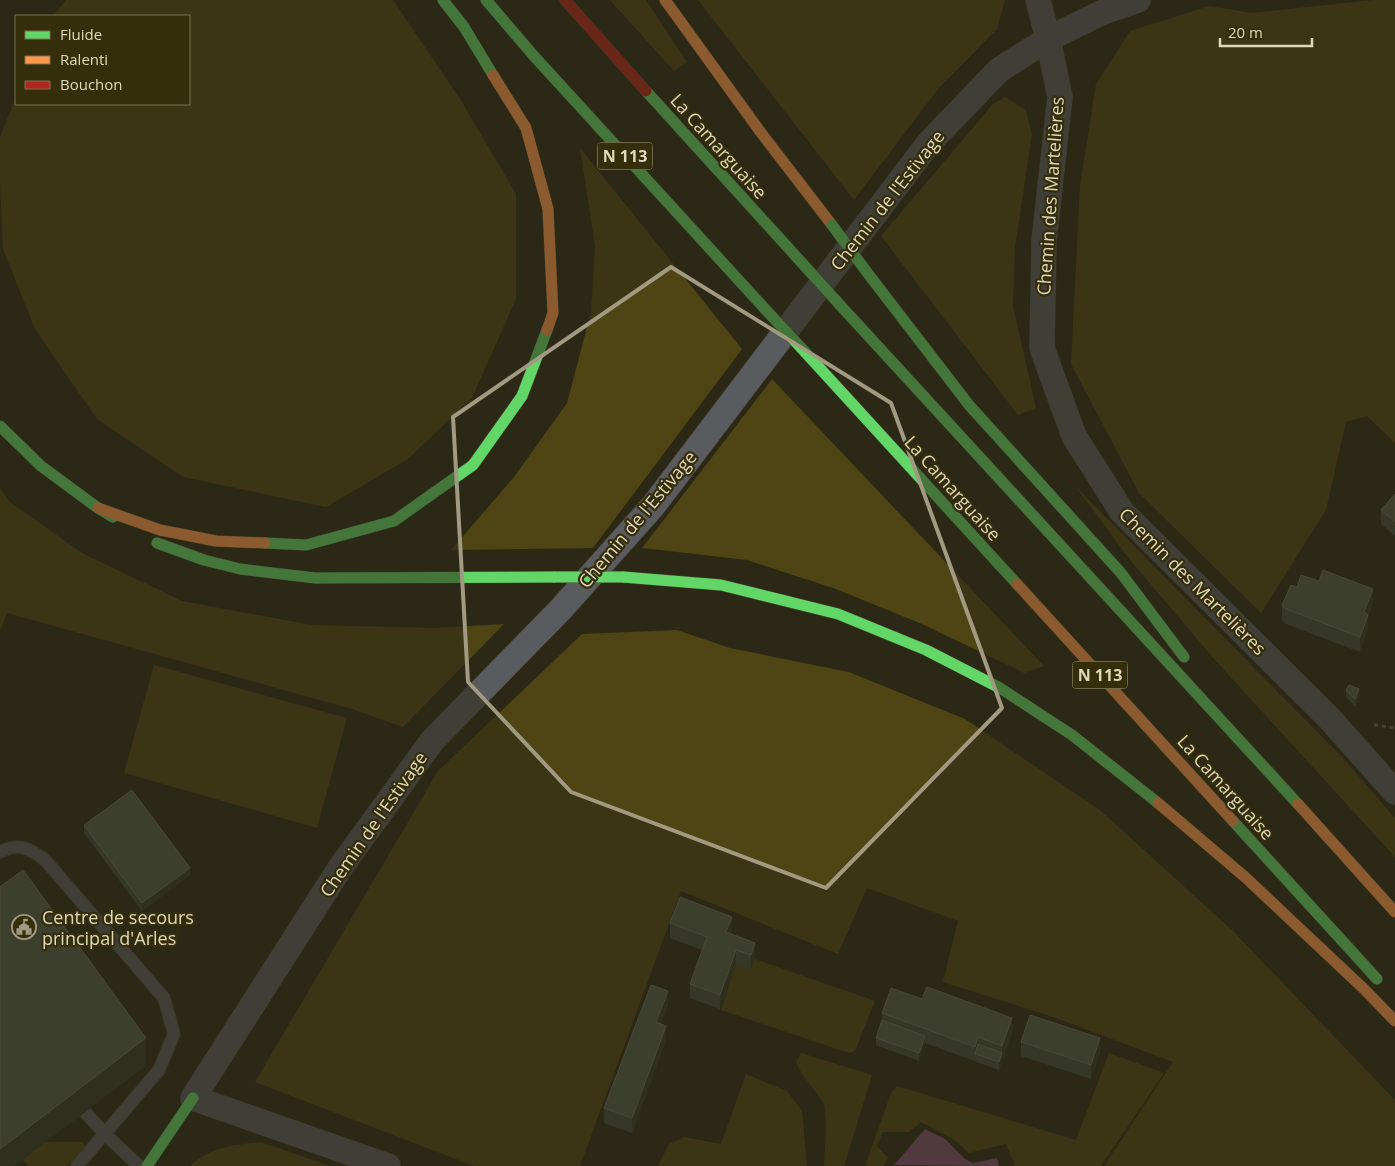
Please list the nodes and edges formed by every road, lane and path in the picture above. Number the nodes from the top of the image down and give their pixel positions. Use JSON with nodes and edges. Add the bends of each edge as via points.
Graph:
{"nodes":[{"id":1,"x":443,"y":0,"type":"edge"},
{"id":2,"x":486,"y":0,"type":"edge"},
{"id":3,"x":565,"y":0,"type":"edge"},
{"id":4,"x":666,"y":0,"type":"edge"},
{"id":5,"x":1038,"y":0,"type":"edge"},
{"id":6,"x":1138,"y":0,"type":"edge"},
{"id":7,"x":1048,"y":39,"type":"junction"},
{"id":8,"x":0,"y":426,"type":"edge"},
{"id":9,"x":98,"y":508,"type":"junction"},
{"id":10,"x":1192,"y":668,"type":"dead end"},
{"id":11,"x":1210,"y":691,"type":"dead end"},
{"id":12,"x":1282,"y":786,"type":"junction"},
{"id":13,"x":1395,"y":792,"type":"edge"},
{"id":14,"x":0,"y":852,"type":"edge"},
{"id":15,"x":1395,"y":912,"type":"edge"},
{"id":16,"x":1384,"y":986,"type":"dead end"},
{"id":17,"x":1395,"y":1021,"type":"edge"},
{"id":18,"x":193,"y":1098,"type":"junction"},
{"id":19,"x":85,"y":1112,"type":"edge"},
{"id":20,"x":105,"y":1134,"type":"junction"},
{"id":21,"x":76,"y":1166,"type":"edge"},
{"id":22,"x":139,"y":1166,"type":"edge"},
{"id":23,"x":146,"y":1166,"type":"edge"},
{"id":24,"x":388,"y":1166,"type":"edge"}],
"edges":[{"from":1,"to":9,"type":"main road","via":[[464,27],[526,128],[548,209],[553,313],[522,396],[473,465],[394,521],[306,545],[216,541],[160,530]]},
{"from":2,"to":16,"type":"main road","name":"La Camarguaise","number":"N 113","bridge":true},
{"from":3,"to":12,"type":"main road","name":"La Camarguaise","bridge":true},
{"from":4,"to":10,"type":"main road","bridge":true,"via":[[756,127],[969,405],[1120,572]]},
{"from":5,"to":7,"type":"street","name":"Chemin des Martelières"},
{"from":6,"to":7,"type":"street","name":"Chemin de l'Estivage"},
{"from":7,"to":13,"type":"street","name":"Chemin des Martelières","via":[[1060,97],[1044,241],[1042,348],[1074,436],[1122,512],[1329,718]]},
{"from":7,"to":18,"type":"street","name":"Chemin de l'Estivage","via":[[999,70],[928,144],[653,506],[560,609],[432,741],[340,868]]},
{"from":8,"to":9,"type":"main road","via":[[41,466]]},
{"from":9,"to":17,"type":"main road","bridge":true,"via":[[156,542],[240,569],[315,578],[639,578],[721,585],[838,614],[926,650],[1000,688],[1072,735],[1238,870]]},
{"from":11,"to":12,"type":"main road"},
{"from":12,"to":15,"type":"main road","name":"La Camarguaise"},
{"from":14,"to":20,"type":"lane","via":[[10,847],[30,849],[46,861],[164,998],[174,1034],[163,1061]]},
{"from":18,"to":23,"type":"main road"},
{"from":18,"to":24,"type":"street"},
{"from":19,"to":20,"type":"lane"},
{"from":20,"to":21,"type":"lane"},
{"from":20,"to":22,"type":"lane"}]}
